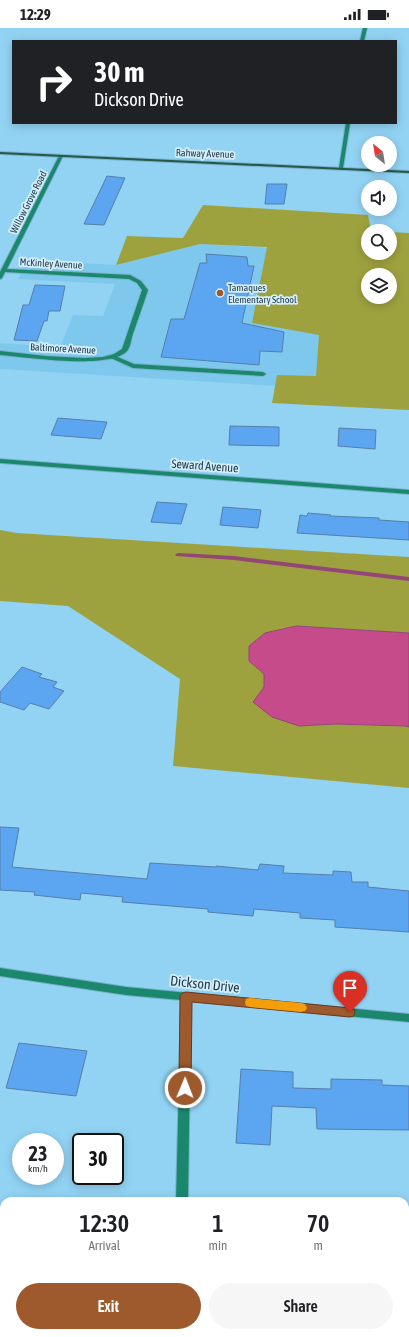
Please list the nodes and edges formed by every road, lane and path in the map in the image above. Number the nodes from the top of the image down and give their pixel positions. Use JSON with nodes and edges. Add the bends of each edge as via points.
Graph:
{"nodes":[{"id":1,"x":365,"y":28,"type":"edge"},
{"id":2,"x":362,"y":40,"type":"edge"},
{"id":3,"x":348,"y":124,"type":"edge"},
{"id":4,"x":0,"y":153,"type":"edge"},
{"id":5,"x":61,"y":156,"type":"junction"},
{"id":6,"x":342,"y":168,"type":"junction"},
{"id":7,"x":409,"y":172,"type":"edge"},
{"id":8,"x":4,"y":270,"type":"junction"},
{"id":9,"x":96,"y":274,"type":"joint"},
{"id":10,"x":0,"y":277,"type":"edge"},
{"id":11,"x":0,"y":354,"type":"edge"},
{"id":12,"x":113,"y":357,"type":"junction"},
{"id":13,"x":263,"y":374,"type":"dead end"},
{"id":14,"x":0,"y":461,"type":"edge"},
{"id":15,"x":409,"y":492,"type":"edge"},
{"id":16,"x":0,"y":972,"type":"edge"},
{"id":17,"x":186,"y":996,"type":"junction"},
{"id":18,"x":409,"y":1018,"type":"edge"},
{"id":19,"x":182,"y":1197,"type":"edge"}],
"edges":[{"from":1,"to":2,"type":"street"},
{"from":3,"to":6,"type":"street"},
{"from":4,"to":5,"type":"street","name":"Rahway Avenue"},
{"from":5,"to":6,"type":"street","name":"Rahway Avenue"},
{"from":5,"to":8,"type":"street","name":"Willow Grove Road"},
{"from":6,"to":7,"type":"street","name":"Rahway Avenue"},
{"from":8,"to":9,"type":"street","name":"McKinley Avenue"},
{"from":8,"to":10,"type":"street","name":"Willow Grove Road"},
{"from":9,"to":12,"type":"street","name":"Baltimore Avenue","via":[[130,277],[138,280],[145,290],[125,350]]},
{"from":11,"to":12,"type":"street","name":"Baltimore Avenue","via":[[92,360]]},
{"from":12,"to":13,"type":"street","via":[[133,366]]},
{"from":14,"to":15,"type":"street","name":"Seward Avenue"},
{"from":16,"to":17,"type":"street","name":"Dickson Drive","via":[[126,991]]},
{"from":17,"to":18,"type":"street","name":"Dickson Drive"},
{"from":17,"to":19,"type":"street"}]}
